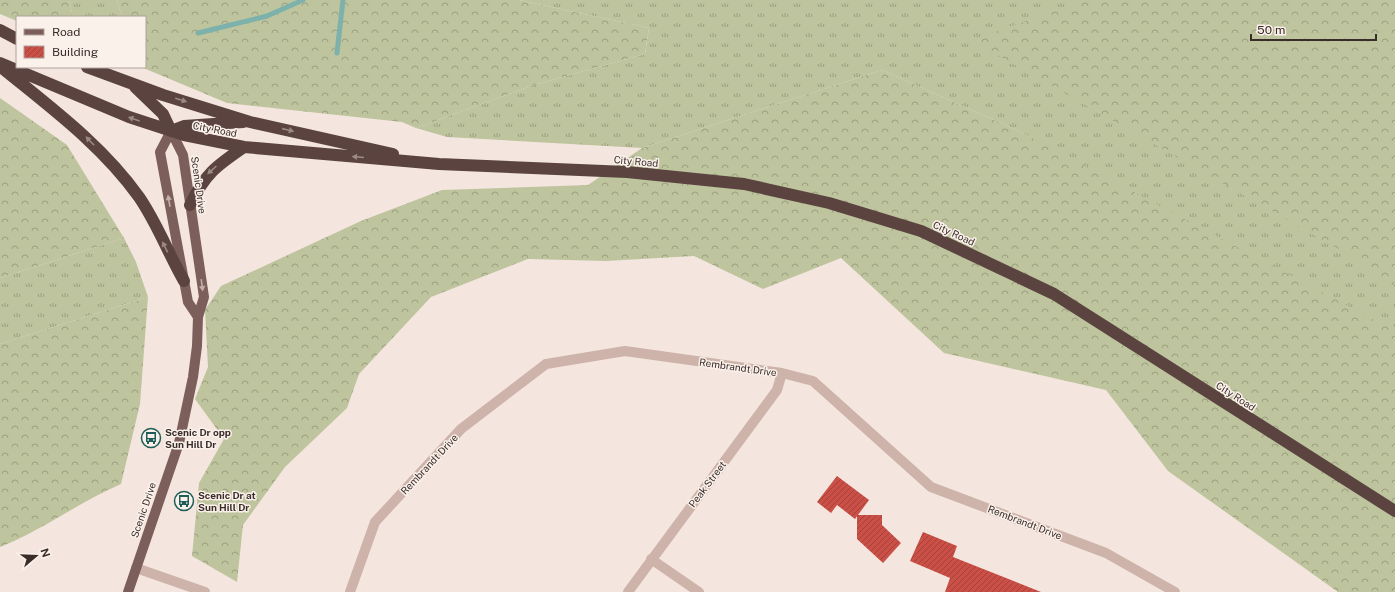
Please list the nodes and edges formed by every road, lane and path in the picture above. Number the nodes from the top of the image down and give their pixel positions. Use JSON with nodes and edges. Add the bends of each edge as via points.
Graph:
{"nodes":[{"id":1,"x":0,"y":30,"type":"edge"},
{"id":2,"x":16,"y":38,"type":"edge"},
{"id":3,"x":0,"y":63,"type":"edge"},
{"id":4,"x":0,"y":66,"type":"edge"},
{"id":5,"x":90,"y":68,"type":"edge"},
{"id":6,"x":131,"y":84,"type":"junction"},
{"id":7,"x":250,"y":122,"type":"junction"},
{"id":8,"x":171,"y":131,"type":"junction"},
{"id":9,"x":244,"y":147,"type":"junction"},
{"id":10,"x":439,"y":164,"type":"junction"},
{"id":11,"x":190,"y":205,"type":"junction"},
{"id":12,"x":184,"y":281,"type":"junction"},
{"id":13,"x":198,"y":317,"type":"junction"},
{"id":14,"x":782,"y":373,"type":"junction"},
{"id":15,"x":1395,"y":511,"type":"edge"},
{"id":16,"x":652,"y":558,"type":"junction"},
{"id":17,"x":136,"y":568,"type":"junction"},
{"id":18,"x":128,"y":592,"type":"edge"},
{"id":19,"x":205,"y":592,"type":"edge"},
{"id":20,"x":350,"y":592,"type":"edge"},
{"id":21,"x":628,"y":592,"type":"edge"},
{"id":22,"x":699,"y":592,"type":"edge"},
{"id":23,"x":1176,"y":592,"type":"edge"}],
"edges":[{"from":1,"to":2,"type":"highway"},
{"from":8,"to":3,"type":"highway","name":"City Road","one_way":true,"via":[[129,117]]},
{"from":12,"to":4,"type":"highway","one_way":true,"via":[[139,198],[117,169],[85,136]]},
{"from":5,"to":6,"type":"highway","name":"City Road"},
{"from":6,"to":7,"type":"highway","name":"City Road","one_way":true},
{"from":6,"to":8,"type":"highway","via":[[163,114]]},
{"from":7,"to":8,"type":"highway","via":[[184,126]]},
{"from":7,"to":10,"type":"highway","name":"City Road","one_way":true},
{"from":8,"to":9,"type":"highway","name":"City Road"},
{"from":8,"to":11,"type":"main road","name":"Scenic Drive","via":[[183,155]]},
{"from":12,"to":8,"type":"main road","one_way":true,"via":[[160,152]]},
{"from":10,"to":9,"type":"highway","name":"City Road","one_way":true},
{"from":9,"to":11,"type":"highway","one_way":true,"via":[[207,174]]},
{"from":10,"to":15,"type":"highway","name":"City Road","via":[[627,172],[744,184],[829,203],[922,231],[1054,294]]},
{"from":11,"to":13,"type":"main road","name":"Scenic Drive","one_way":true,"via":[[204,297]]},
{"from":12,"to":13,"type":"main road","via":[[188,302]]},
{"from":13,"to":17,"type":"main road","name":"Scenic Drive","via":[[198,346],[179,443]]},
{"from":14,"to":16,"type":"street","name":"Peak Street","via":[[777,390]]},
{"from":14,"to":20,"type":"street","name":"Rembrandt Drive","via":[[625,351],[546,364],[461,429],[375,522]]},
{"from":14,"to":23,"type":"street","name":"Rembrandt Drive","via":[[813,381],[931,487],[1106,553]]},
{"from":16,"to":21,"type":"street","name":"Peak Street"},
{"from":16,"to":22,"type":"street"},
{"from":17,"to":18,"type":"main road","name":"Scenic Drive"},
{"from":17,"to":19,"type":"street"}]}
